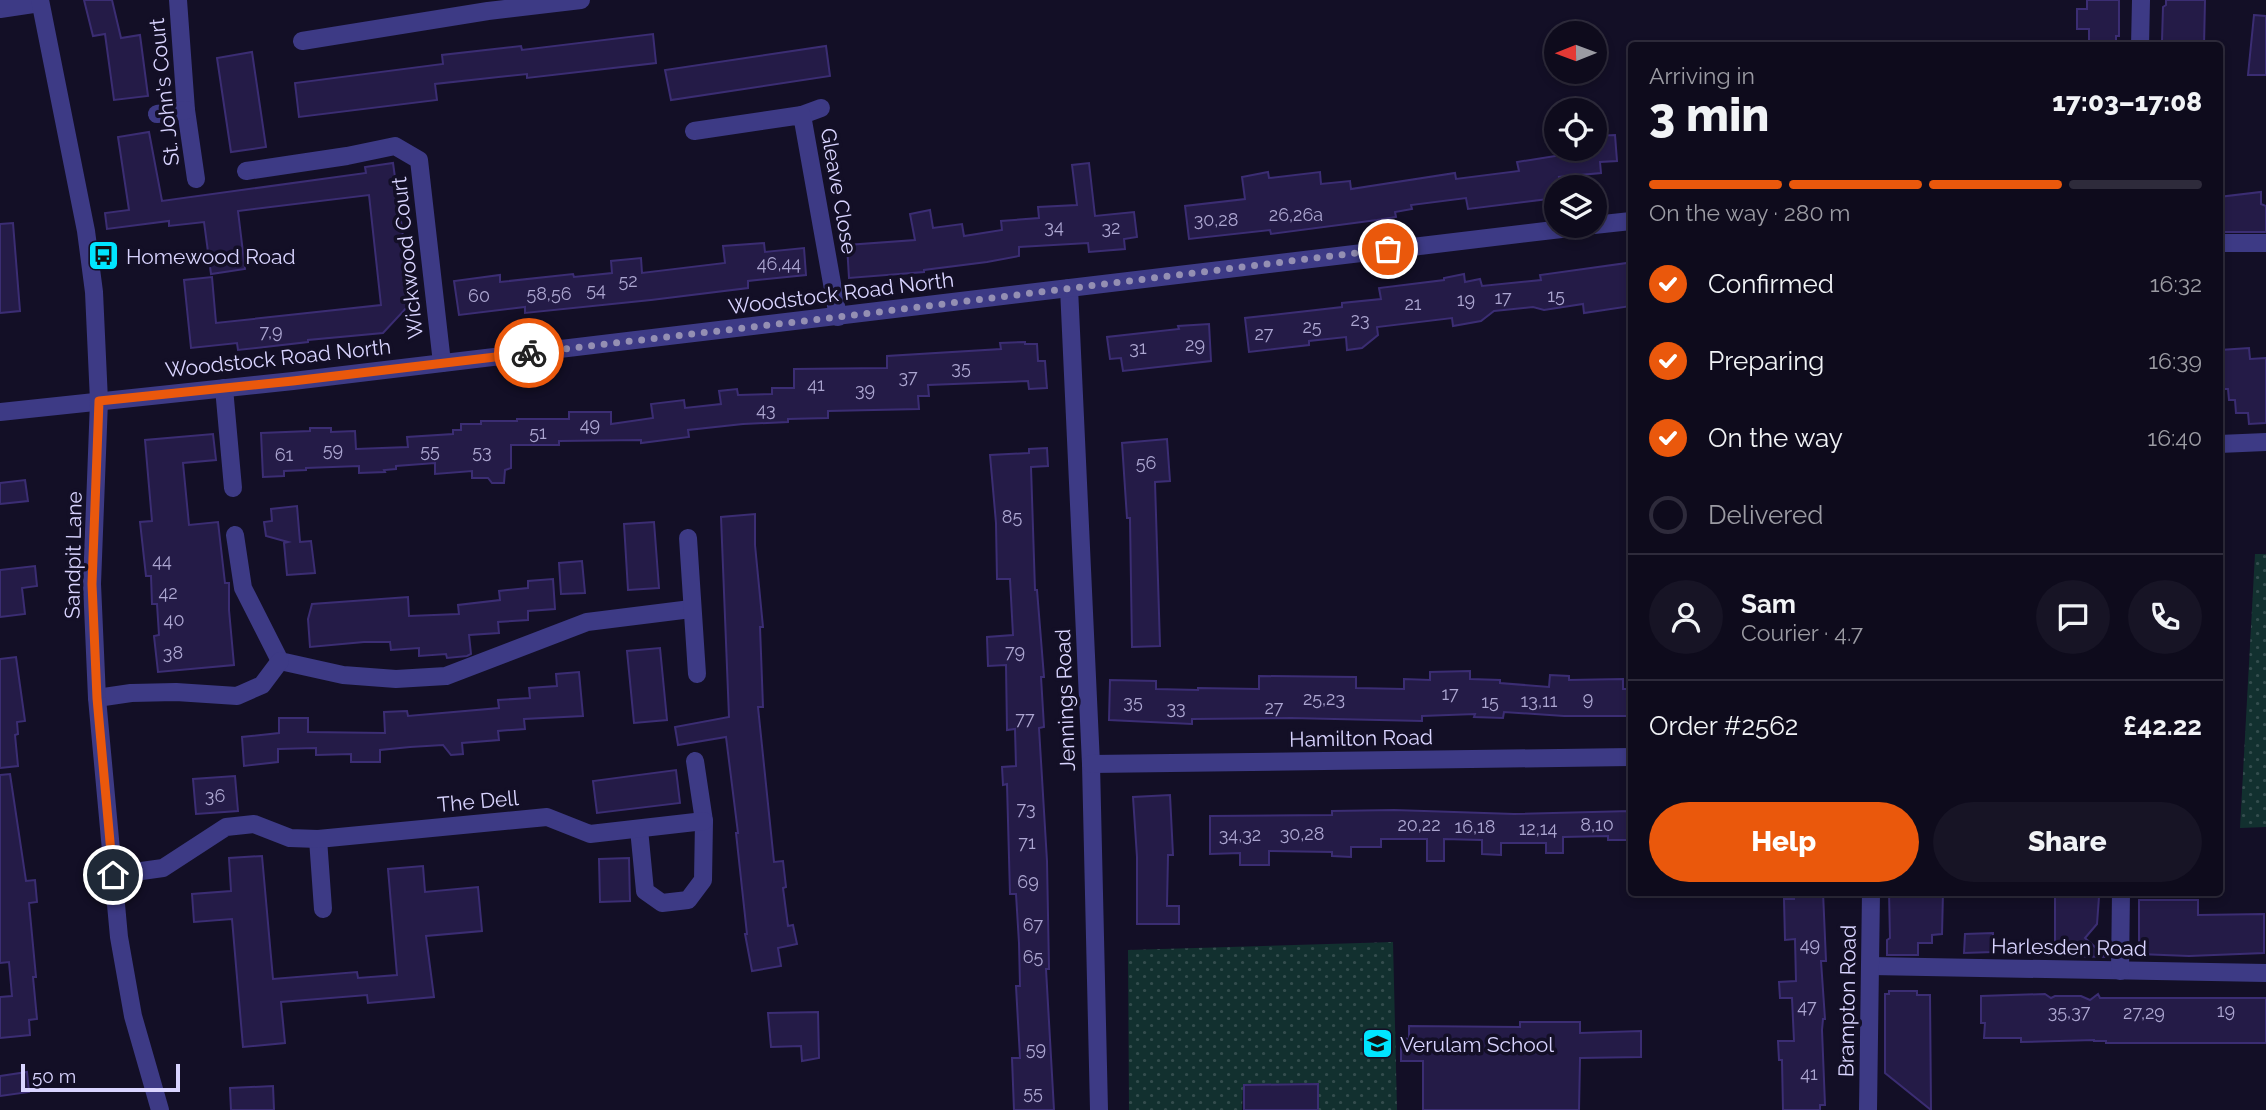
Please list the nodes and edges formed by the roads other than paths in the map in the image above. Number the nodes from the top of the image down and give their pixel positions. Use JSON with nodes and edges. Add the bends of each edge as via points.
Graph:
{"nodes":[{"id":1,"x":178,"y":0,"type":"edge"},
{"id":2,"x":581,"y":0,"type":"edge"},
{"id":3,"x":2141,"y":0,"type":"edge"},
{"id":4,"x":40,"y":2,"type":"edge"},
{"id":5,"x":487,"y":6,"type":"edge"},
{"id":6,"x":0,"y":9,"type":"edge"},
{"id":7,"x":302,"y":41,"type":"dead end"},
{"id":8,"x":2140,"y":42,"type":"edge"},
{"id":9,"x":821,"y":108,"type":"dead end"},
{"id":10,"x":186,"y":110,"type":"junction"},
{"id":11,"x":157,"y":114,"type":"dead end"},
{"id":12,"x":802,"y":115,"type":"junction"},
{"id":13,"x":694,"y":131,"type":"dead end"},
{"id":14,"x":246,"y":171,"type":"dead end"},
{"id":15,"x":196,"y":179,"type":"dead end"},
{"id":16,"x":1628,"y":221,"type":"edge"},
{"id":17,"x":1607,"y":224,"type":"edge"},
{"id":18,"x":1544,"y":231,"type":"edge"},
{"id":19,"x":2223,"y":243,"type":"edge"},
{"id":20,"x":2266,"y":243,"type":"edge"},
{"id":21,"x":1069,"y":288,"type":"junction"},
{"id":22,"x":838,"y":317,"type":"junction"},
{"id":23,"x":442,"y":363,"type":"junction"},
{"id":24,"x":224,"y":388,"type":"junction"},
{"id":25,"x":99,"y":401,"type":"junction"},
{"id":26,"x":0,"y":412,"type":"edge"},
{"id":27,"x":2266,"y":442,"type":"edge"},
{"id":28,"x":2223,"y":444,"type":"edge"},
{"id":29,"x":233,"y":488,"type":"dead end"},
{"id":30,"x":235,"y":535,"type":"dead end"},
{"id":31,"x":688,"y":538,"type":"dead end"},
{"id":32,"x":691,"y":609,"type":"junction"},
{"id":33,"x":280,"y":661,"type":"junction"},
{"id":34,"x":697,"y":674,"type":"dead end"},
{"id":35,"x":97,"y":698,"type":"junction"},
{"id":36,"x":1628,"y":757,"type":"edge"},
{"id":37,"x":695,"y":761,"type":"dead end"},
{"id":38,"x":1091,"y":764,"type":"junction"},
{"id":39,"x":704,"y":821,"type":"junction"},
{"id":40,"x":639,"y":830,"type":"junction"},
{"id":41,"x":318,"y":839,"type":"junction"},
{"id":42,"x":113,"y":875,"type":"junction"},
{"id":43,"x":1871,"y":896,"type":"edge"},
{"id":44,"x":2121,"y":896,"type":"edge"},
{"id":45,"x":323,"y":909,"type":"dead end"},
{"id":46,"x":1871,"y":966,"type":"junction"},
{"id":47,"x":2120,"y":971,"type":"junction"},
{"id":48,"x":2266,"y":973,"type":"edge"},
{"id":49,"x":160,"y":1110,"type":"edge"},
{"id":50,"x":1099,"y":1110,"type":"edge"},
{"id":51,"x":1868,"y":1110,"type":"edge"}],
"edges":[{"from":1,"to":10,"type":"street","name":"St. John's Court"},
{"from":2,"to":5,"type":"street"},
{"from":3,"to":8,"type":"street"},
{"from":4,"to":6,"type":"street"},
{"from":4,"to":25,"type":"street","name":"Sandpit Lane","via":[[86,231]]},
{"from":5,"to":7,"type":"street"},
{"from":9,"to":12,"type":"street","name":"Gleave Close"},
{"from":10,"to":11,"type":"street"},
{"from":10,"to":15,"type":"street","name":"St. John's Court"},
{"from":12,"to":13,"type":"street","name":"Gleave Close"},
{"from":12,"to":22,"type":"street","name":"Gleave Close"},
{"from":14,"to":23,"type":"street","name":"Wickwood Court","via":[[395,146],[419,160]]},
{"from":16,"to":17,"type":"street"},
{"from":18,"to":21,"type":"street","name":"Woodstock Road North"},
{"from":19,"to":20,"type":"street"},
{"from":21,"to":22,"type":"street","name":"Woodstock Road North"},
{"from":21,"to":38,"type":"street","name":"Jennings Road"},
{"from":22,"to":23,"type":"street","name":"Woodstock Road North"},
{"from":23,"to":24,"type":"street","name":"Woodstock Road North"},
{"from":24,"to":25,"type":"street","name":"Woodstock Road North"},
{"from":24,"to":29,"type":"street"},
{"from":25,"to":26,"type":"street"},
{"from":25,"to":35,"type":"street","name":"Sandpit Lane","via":[[92,584]]},
{"from":27,"to":28,"type":"street"},
{"from":30,"to":33,"type":"street","via":[[243,588]]},
{"from":31,"to":32,"type":"street"},
{"from":32,"to":33,"type":"street","via":[[587,622],[446,676],[343,676]]},
{"from":32,"to":34,"type":"street"},
{"from":33,"to":35,"type":"street","via":[[262,685],[237,696],[165,692]]},
{"from":35,"to":42,"type":"street","name":"Sandpit Lane"},
{"from":36,"to":38,"type":"street","name":"Hamilton Road"},
{"from":37,"to":39,"type":"street"},
{"from":38,"to":50,"type":"street","name":"Jennings Road"},
{"from":39,"to":40,"type":"street","name":"The Dell"},
{"from":39,"to":40,"type":"street","via":[[703,880],[688,900],[662,903],[645,891]]},
{"from":40,"to":41,"type":"street","name":"The Dell","via":[[590,834],[547,817]]},
{"from":41,"to":42,"type":"street","name":"The Dell","via":[[290,838],[254,824],[226,827],[163,868]]},
{"from":41,"to":45,"type":"street"},
{"from":42,"to":49,"type":"street","name":"Sandpit Lane","via":[[133,1016]]},
{"from":43,"to":46,"type":"street","name":"Brampton Road"},
{"from":44,"to":47,"type":"street"},
{"from":46,"to":47,"type":"street","name":"Harlesden Road"},
{"from":46,"to":51,"type":"street","name":"Brampton Road"},
{"from":47,"to":48,"type":"street","name":"Harlesden Road"}]}
